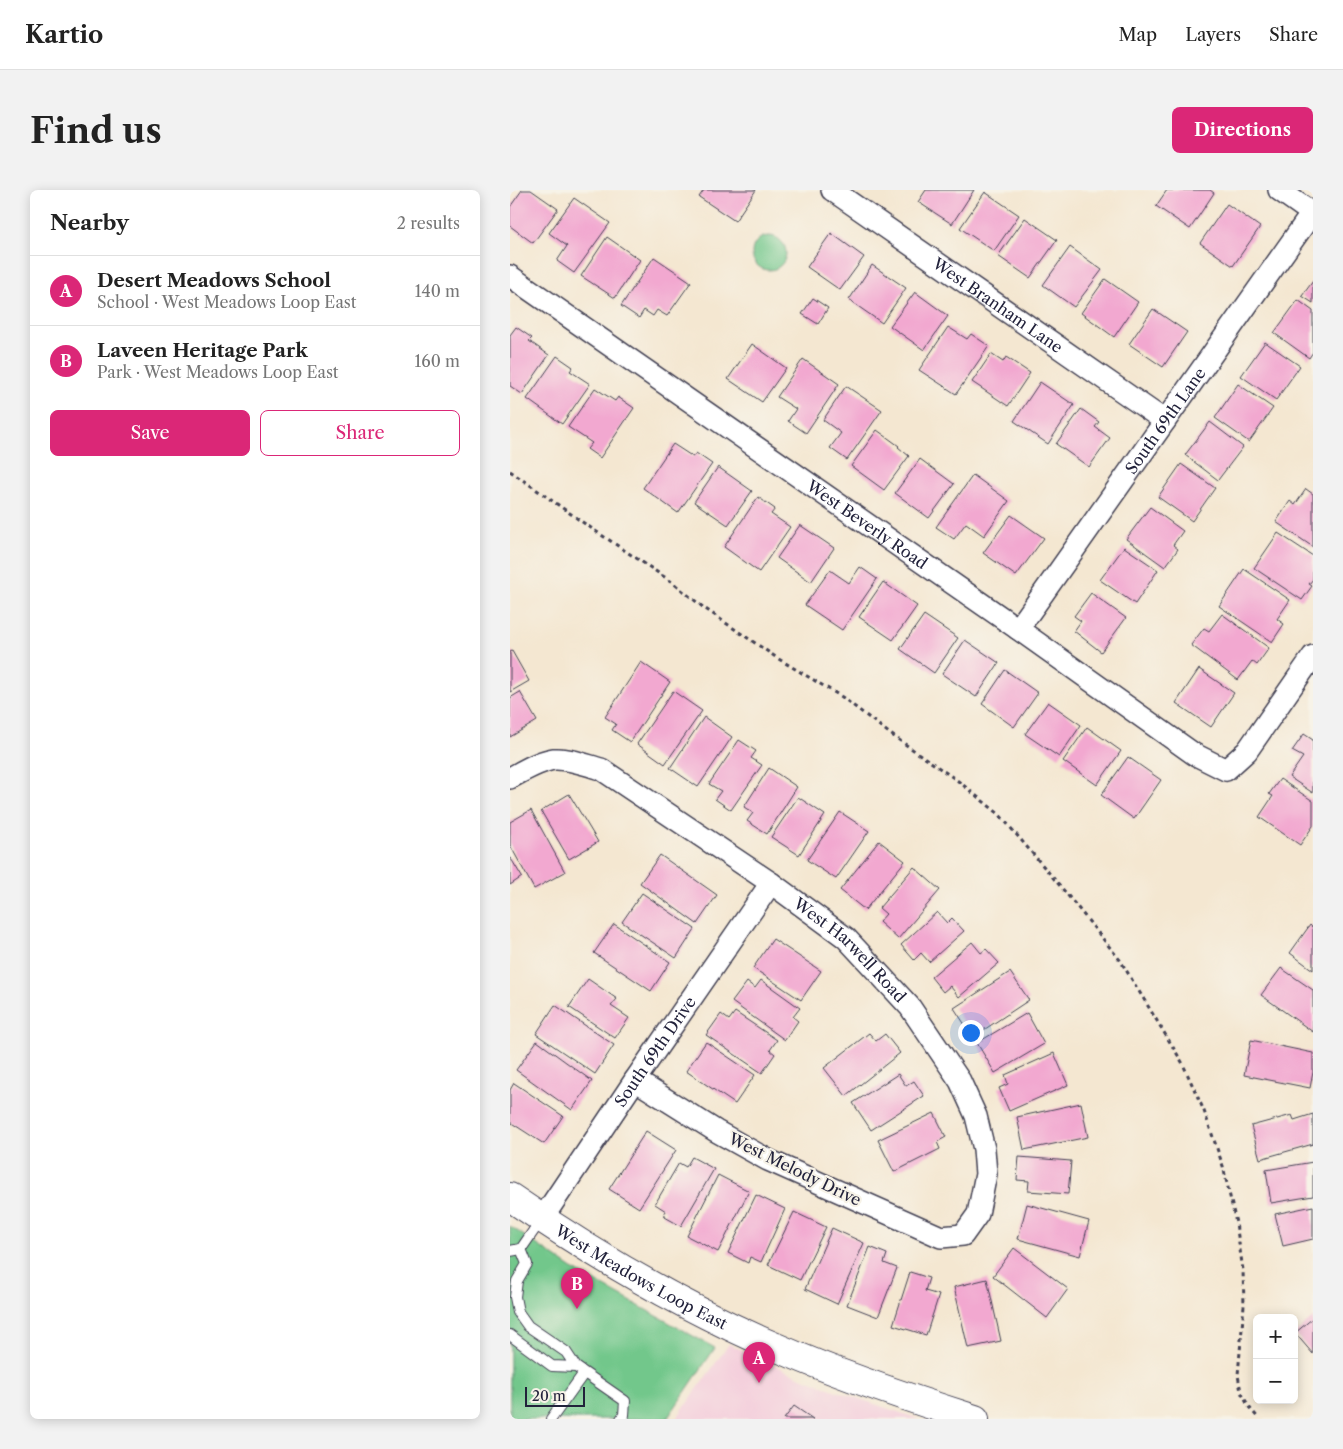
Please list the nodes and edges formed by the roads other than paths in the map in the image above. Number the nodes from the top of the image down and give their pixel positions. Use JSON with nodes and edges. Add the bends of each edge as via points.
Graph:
{"nodes":[{"id":1,"x":832,"y":190,"type":"edge"},
{"id":2,"x":1279,"y":190,"type":"edge"},
{"id":3,"x":1313,"y":214,"type":"edge"},
{"id":4,"x":510,"y":276,"type":"edge"},
{"id":5,"x":1165,"y":422,"type":"junction"},
{"id":6,"x":1018,"y":629,"type":"junction"},
{"id":7,"x":1313,"y":656,"type":"edge"},
{"id":8,"x":510,"y":778,"type":"edge"},
{"id":9,"x":771,"y":884,"type":"junction"},
{"id":10,"x":635,"y":1080,"type":"junction"},
{"id":11,"x":510,"y":1197,"type":"edge"},
{"id":12,"x":542,"y":1219,"type":"junction"},
{"id":13,"x":963,"y":1235,"type":"joint"},
{"id":14,"x":522,"y":1249,"type":"junction"},
{"id":15,"x":510,"y":1251,"type":"edge"},
{"id":16,"x":510,"y":1335,"type":"edge"},
{"id":17,"x":580,"y":1370,"type":"junction"},
{"id":18,"x":551,"y":1419,"type":"edge"},
{"id":19,"x":621,"y":1419,"type":"edge"},
{"id":20,"x":974,"y":1419,"type":"edge"}],
"edges":[{"from":1,"to":5,"type":"street","name":"West Branham Lane"},
{"from":2,"to":3,"type":"street"},
{"from":3,"to":5,"type":"street","name":"South 69th Lane"},
{"from":4,"to":6,"type":"street","name":"West Beverly Road"},
{"from":5,"to":6,"type":"street","name":"South 69th Lane"},
{"from":6,"to":7,"type":"street","name":"West Beverly Road","via":[[1194,754],[1226,770],[1247,751]]},
{"from":8,"to":9,"type":"street","name":"West Harwell Road","via":[[530,766],[554,759],[601,769]]},
{"from":9,"to":10,"type":"street","name":"South 69th Drive"},
{"from":9,"to":13,"type":"street","name":"West Harwell Road","via":[[846,938],[910,1007],[960,1081],[976,1116],[986,1174],[978,1214]]},
{"from":10,"to":12,"type":"street","name":"South 69th Drive"},
{"from":10,"to":13,"type":"street","name":"West Melody Drive","via":[[768,1160],[941,1237]]},
{"from":11,"to":12,"type":"street","name":"West Meadows Loop East"},
{"from":12,"to":14,"type":"lane"},
{"from":12,"to":20,"type":"street","name":"West Meadows Loop East","via":[[655,1287],[777,1348],[905,1398]]},
{"from":14,"to":15,"type":"lane"},
{"from":14,"to":17,"type":"lane","via":[[527,1264],[517,1281],[515,1297],[518,1312],[528,1326],[566,1352]]},
{"from":16,"to":17,"type":"lane","via":[[552,1366]]},
{"from":17,"to":18,"type":"lane"},
{"from":17,"to":19,"type":"lane","via":[[625,1401]]}]}
